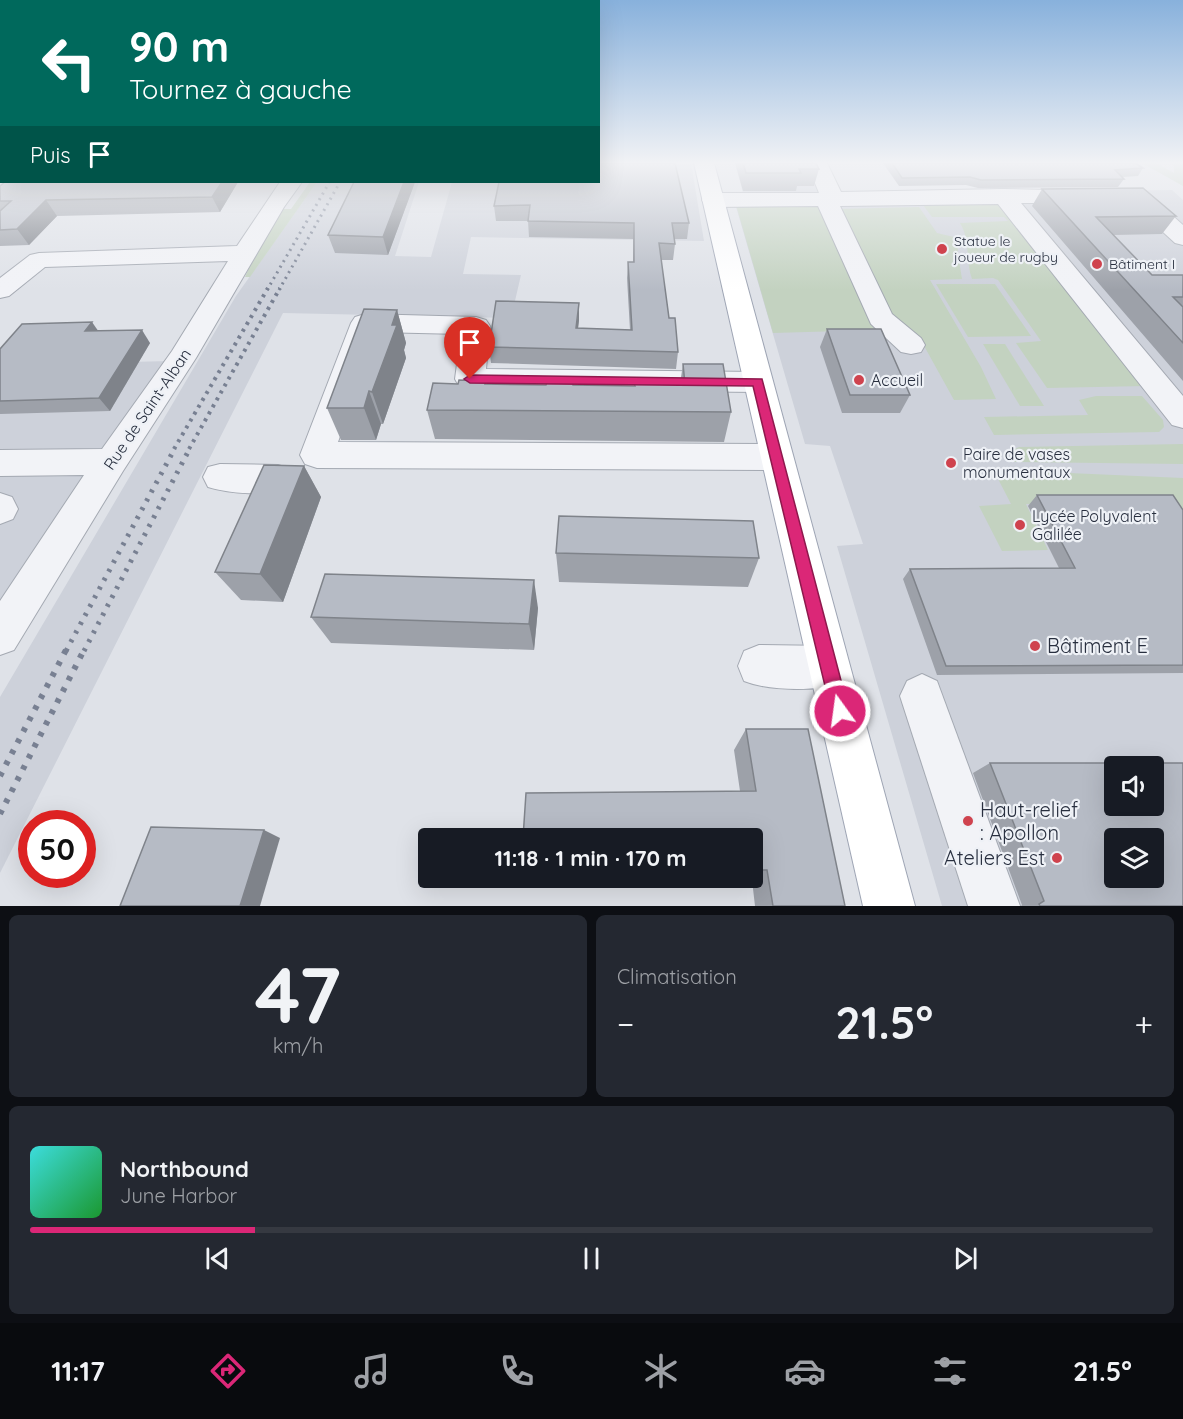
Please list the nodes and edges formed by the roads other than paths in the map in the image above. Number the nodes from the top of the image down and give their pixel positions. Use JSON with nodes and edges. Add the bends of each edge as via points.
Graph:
{"nodes":[{"id":1,"x":276,"y":205,"type":"edge"},
{"id":2,"x":714,"y":205,"type":"edge"},
{"id":3,"x":829,"y":205,"type":"edge"},
{"id":4,"x":1011,"y":205,"type":"edge"},
{"id":5,"x":1148,"y":205,"type":"edge"},
{"id":6,"x":1183,"y":238,"type":"edge"},
{"id":7,"x":245,"y":253,"type":"junction"},
{"id":8,"x":0,"y":290,"type":"edge"},
{"id":9,"x":911,"y":345,"type":"dead end"},
{"id":10,"x":758,"y":382,"type":"junction"},
{"id":11,"x":1183,"y":417,"type":"edge"},
{"id":12,"x":776,"y":457,"type":"junction"},
{"id":13,"x":111,"y":462,"type":"junction"},
{"id":14,"x":0,"y":463,"type":"edge"},
{"id":15,"x":220,"y":477,"type":"dead end"},
{"id":16,"x":278,"y":480,"type":"edge"},
{"id":17,"x":0,"y":636,"type":"edge"},
{"id":18,"x":759,"y":666,"type":"dead end"},
{"id":19,"x":829,"y":667,"type":"junction"},
{"id":20,"x":922,"y":696,"type":"dead end"},
{"id":21,"x":889,"y":906,"type":"edge"},
{"id":22,"x":994,"y":906,"type":"edge"}],
"edges":[{"from":1,"to":7,"type":"street","name":"Rue de Saint-Alban"},
{"from":2,"to":10,"type":"main road"},
{"from":3,"to":9,"type":"street","via":[[881,318]]},
{"from":4,"to":11,"type":"street"},
{"from":5,"to":6,"type":"street"},
{"from":7,"to":8,"type":"street","via":[[39,260]]},
{"from":7,"to":13,"type":"street","name":"Rue de Saint-Alban","via":[[182,358]]},
{"from":10,"to":12,"type":"main road"},
{"from":10,"to":12,"type":"street","via":[[470,379],[476,326],[365,323],[317,455]]},
{"from":12,"to":19,"type":"main road"},
{"from":13,"to":14,"type":"street"},
{"from":13,"to":17,"type":"street","name":"Rue de Saint-Alban"},
{"from":15,"to":16,"type":"street"},
{"from":18,"to":19,"type":"street"},
{"from":19,"to":21,"type":"main road"},
{"from":20,"to":22,"type":"street"}]}
